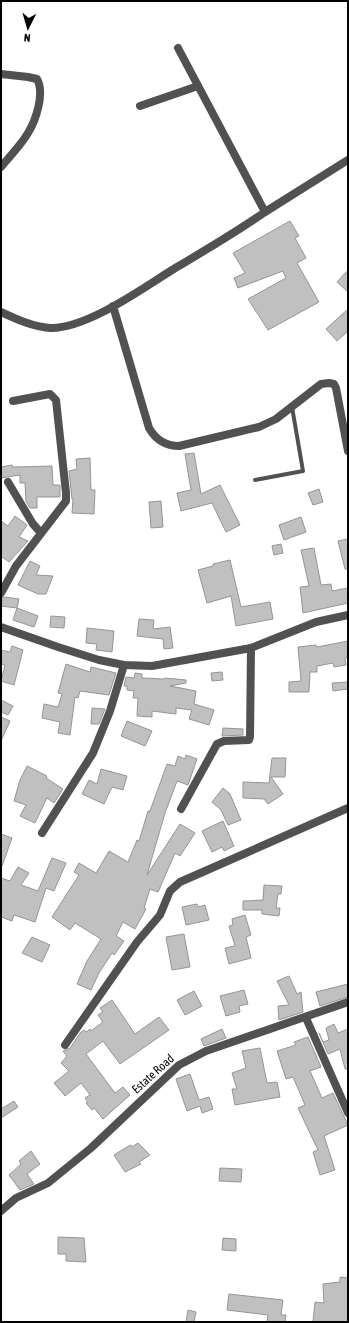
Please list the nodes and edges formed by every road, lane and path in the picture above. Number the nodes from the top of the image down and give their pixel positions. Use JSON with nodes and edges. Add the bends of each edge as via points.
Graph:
{"nodes":[{"id":1,"x":178,"y":48,"type":"dead end"},
{"id":2,"x":1,"y":74,"type":"edge"},
{"id":3,"x":198,"y":86,"type":"junction"},
{"id":4,"x":140,"y":106,"type":"dead end"},
{"id":5,"x":348,"y":160,"type":"edge"},
{"id":6,"x":1,"y":167,"type":"edge"},
{"id":7,"x":265,"y":212,"type":"junction"},
{"id":8,"x":113,"y":306,"type":"junction"},
{"id":9,"x":1,"y":312,"type":"edge"},
{"id":10,"x":13,"y":401,"type":"dead end"},
{"id":11,"x":292,"y":407,"type":"junction"},
{"id":12,"x":348,"y":451,"type":"edge"},
{"id":13,"x":255,"y":480,"type":"dead end"},
{"id":14,"x":8,"y":482,"type":"dead end"},
{"id":15,"x":42,"y":533,"type":"junction"},
{"id":16,"x":1,"y":593,"type":"edge"},
{"id":17,"x":348,"y":615,"type":"edge"},
{"id":18,"x":1,"y":627,"type":"edge"},
{"id":19,"x":251,"y":648,"type":"junction"},
{"id":20,"x":124,"y":665,"type":"junction"},
{"id":21,"x":348,"y":808,"type":"edge"},
{"id":22,"x":181,"y":809,"type":"dead end"},
{"id":23,"x":42,"y":834,"type":"dead end"},
{"id":24,"x":348,"y":1002,"type":"edge"},
{"id":25,"x":306,"y":1018,"type":"junction"},
{"id":26,"x":65,"y":1046,"type":"dead end"},
{"id":27,"x":348,"y":1113,"type":"edge"},
{"id":28,"x":1,"y":1211,"type":"edge"}],
"edges":[{"from":1,"to":3,"type":"street"},
{"from":2,"to":6,"type":"street","via":[[37,79],[40,90],[29,132]]},
{"from":3,"to":4,"type":"street"},
{"from":3,"to":7,"type":"street"},
{"from":5,"to":7,"type":"street"},
{"from":7,"to":8,"type":"street"},
{"from":8,"to":9,"type":"street","via":[[81,321],[50,328],[18,320]]},
{"from":8,"to":11,"type":"street","via":[[150,428],[162,443],[179,446],[249,430],[276,419]]},
{"from":10,"to":15,"type":"street","via":[[50,394],[56,400],[66,501]]},
{"from":11,"to":12,"type":"street","via":[[321,384],[334,384]]},
{"from":11,"to":13,"type":"lane","via":[[303,471]]},
{"from":14,"to":15,"type":"street","via":[[33,524]]},
{"from":15,"to":16,"type":"street","via":[[16,566]]},
{"from":17,"to":19,"type":"street","via":[[316,622]]},
{"from":18,"to":20,"type":"street","via":[[99,660]]},
{"from":19,"to":20,"type":"street","via":[[152,666]]},
{"from":19,"to":22,"type":"street","via":[[250,737],[248,740],[224,741],[217,744]]},
{"from":20,"to":23,"type":"street","via":[[93,754]]},
{"from":21,"to":26,"type":"street","via":[[180,882],[170,891],[160,915],[137,942]]},
{"from":24,"to":25,"type":"street","name":"Estate Road"},
{"from":25,"to":27,"type":"street"},
{"from":25,"to":28,"type":"street","name":"Estate Road","via":[[188,1059],[92,1148],[48,1184],[16,1198]]}]}
